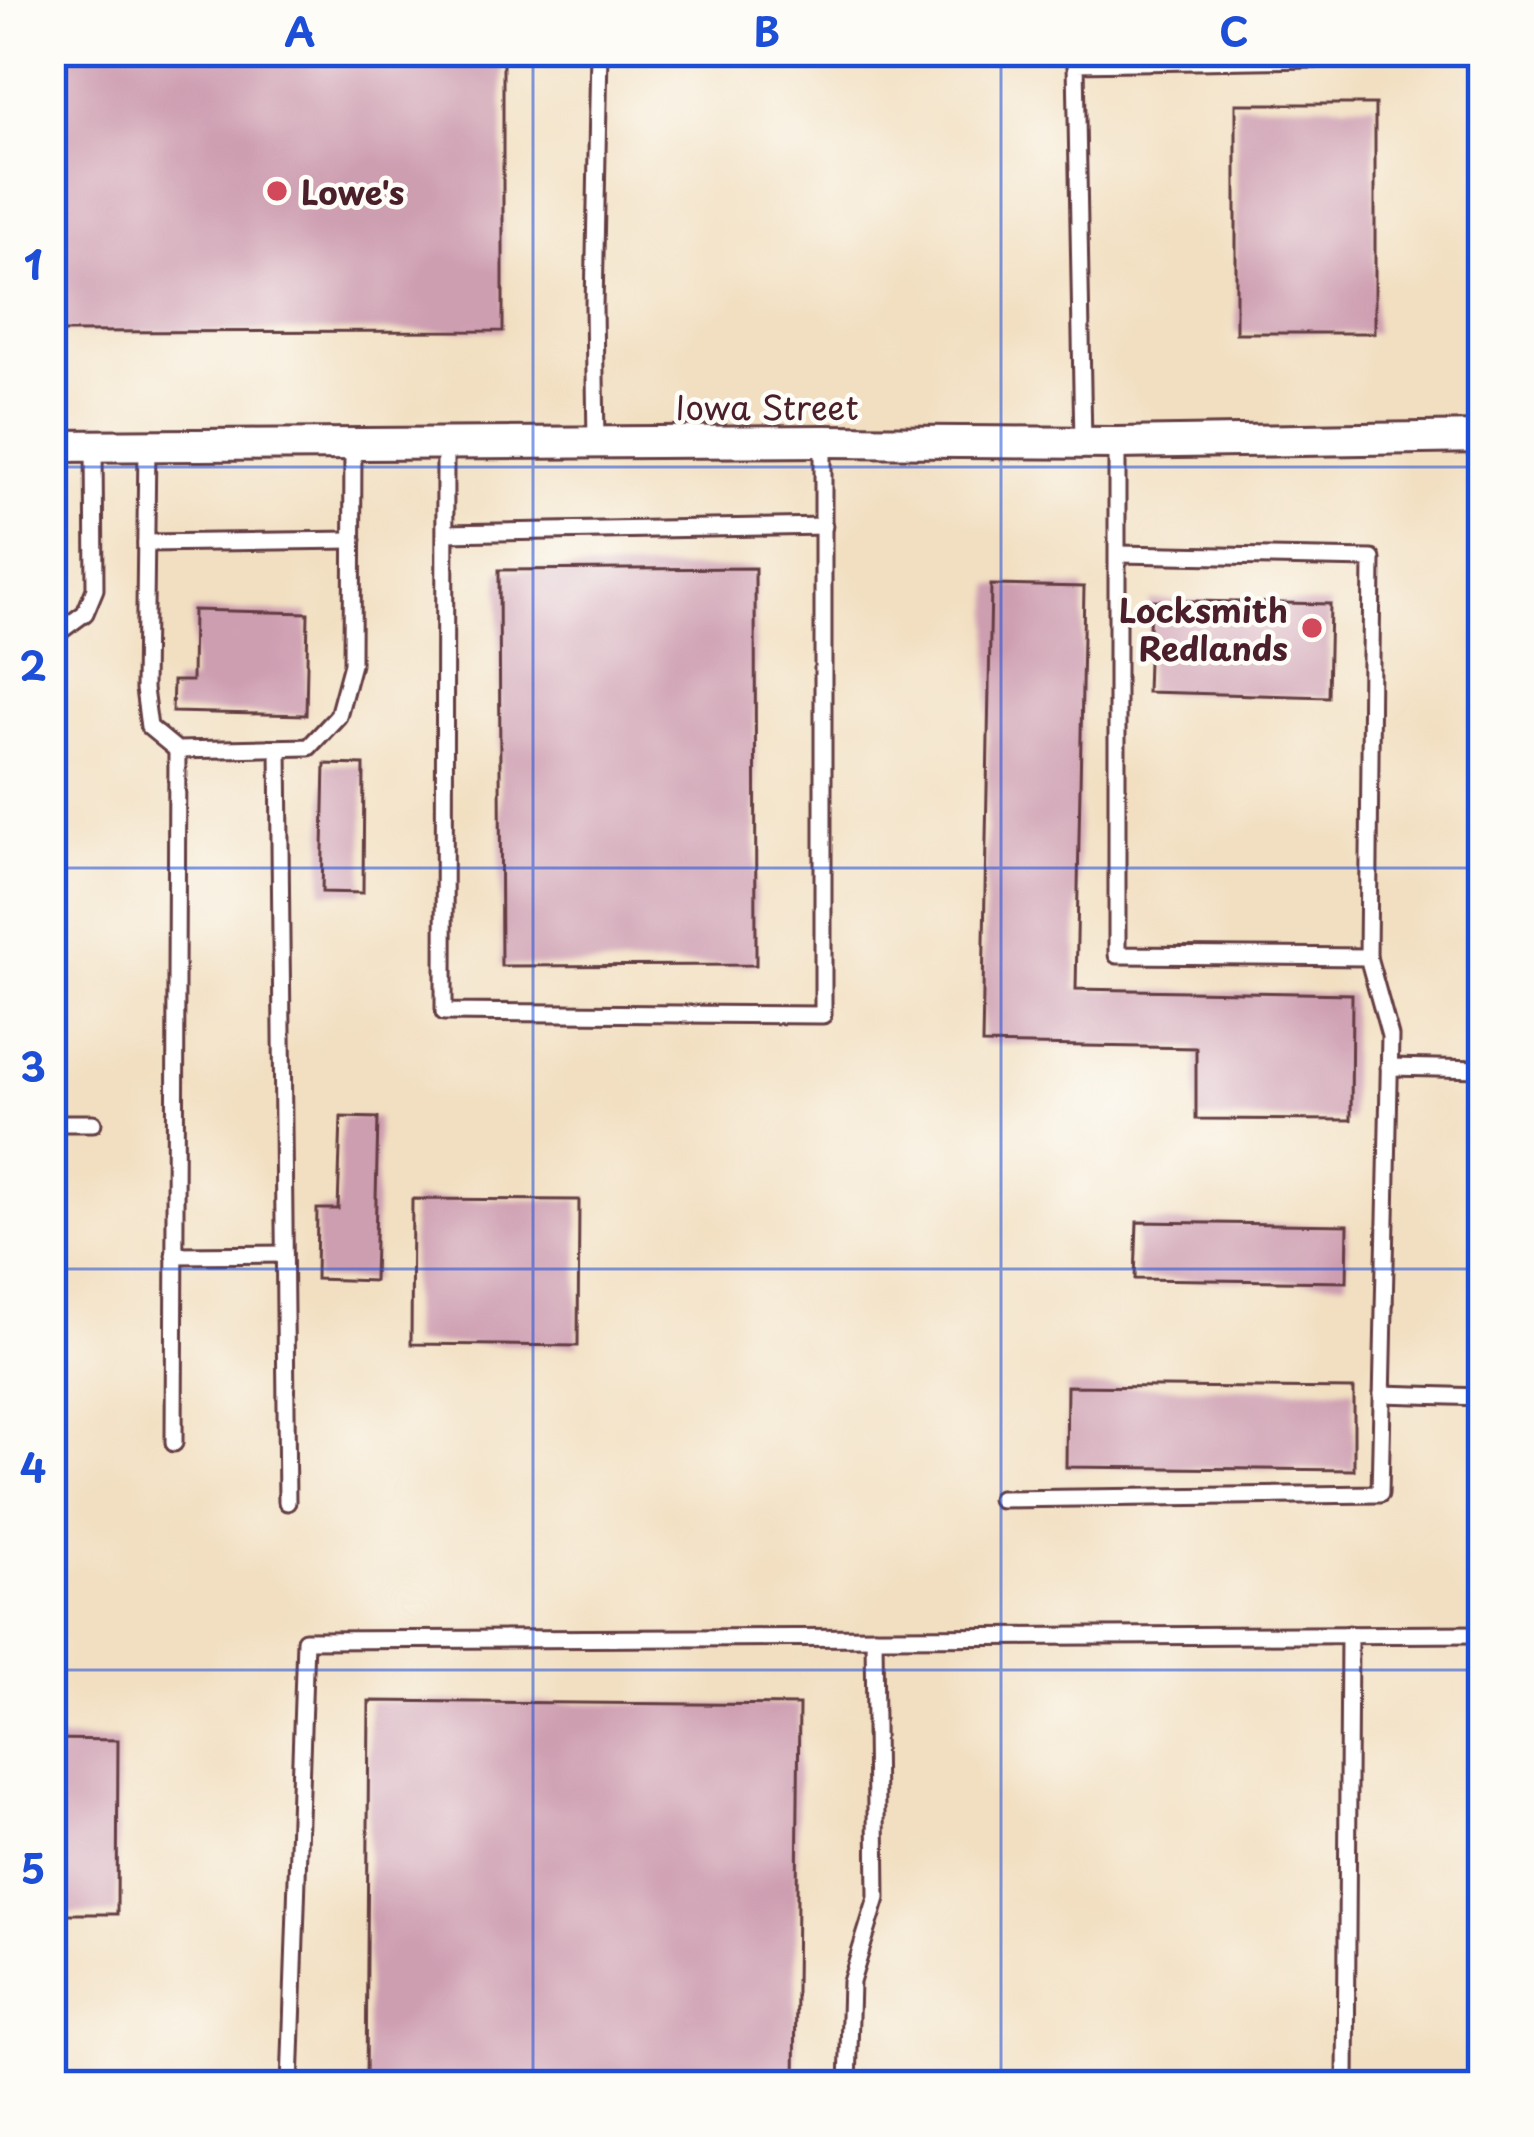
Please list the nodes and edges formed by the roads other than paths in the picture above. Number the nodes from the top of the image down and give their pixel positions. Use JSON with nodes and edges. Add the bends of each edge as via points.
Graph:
{"nodes":[{"id":1,"x":599,"y":51,"type":"edge"},
{"id":2,"x":1316,"y":51,"type":"edge"},
{"id":3,"x":1483,"y":437,"type":"edge"},
{"id":4,"x":823,"y":441,"type":"junction"},
{"id":5,"x":596,"y":443,"type":"junction"},
{"id":6,"x":1083,"y":443,"type":"junction"},
{"id":7,"x":1117,"y":443,"type":"junction"},
{"id":8,"x":352,"y":444,"type":"junction"},
{"id":9,"x":446,"y":445,"type":"junction"},
{"id":10,"x":51,"y":446,"type":"edge"},
{"id":11,"x":94,"y":446,"type":"junction"},
{"id":12,"x":147,"y":447,"type":"junction"},
{"id":13,"x":824,"y":526,"type":"junction"},
{"id":14,"x":446,"y":533,"type":"junction"},
{"id":15,"x":353,"y":541,"type":"junction"},
{"id":16,"x":146,"y":542,"type":"junction"},
{"id":17,"x":1118,"y":554,"type":"junction"},
{"id":18,"x":51,"y":631,"type":"edge"},
{"id":19,"x":279,"y":749,"type":"junction"},
{"id":20,"x":177,"y":750,"type":"junction"},
{"id":21,"x":1369,"y":957,"type":"junction"},
{"id":22,"x":1389,"y":1067,"type":"junction"},
{"id":23,"x":1483,"y":1069,"type":"edge"},
{"id":24,"x":51,"y":1124,"type":"edge"},
{"id":25,"x":93,"y":1124,"type":"dead end"},
{"id":26,"x":284,"y":1254,"type":"junction"},
{"id":27,"x":174,"y":1255,"type":"junction"},
{"id":28,"x":1382,"y":1394,"type":"junction"},
{"id":29,"x":1483,"y":1397,"type":"edge"},
{"id":30,"x":174,"y":1442,"type":"dead end"},
{"id":31,"x":1000,"y":1499,"type":"dead end"},
{"id":32,"x":286,"y":1502,"type":"dead end"},
{"id":33,"x":1348,"y":1634,"type":"junction"},
{"id":34,"x":1483,"y":1634,"type":"edge"},
{"id":35,"x":874,"y":1636,"type":"junction"},
{"id":36,"x":290,"y":2086,"type":"edge"},
{"id":37,"x":848,"y":2086,"type":"edge"},
{"id":38,"x":1346,"y":2086,"type":"edge"}],
"edges":[{"from":1,"to":5,"type":"lane"},
{"from":2,"to":6,"type":"lane","via":[[1316,59],[1076,63]]},
{"from":3,"to":7,"type":"street","name":"Iowa Street"},
{"from":4,"to":5,"type":"street","name":"Iowa Street"},
{"from":4,"to":6,"type":"street","name":"Iowa Street"},
{"from":4,"to":13,"type":"lane"},
{"from":5,"to":9,"type":"street","name":"Iowa Street"},
{"from":6,"to":7,"type":"street","name":"Iowa Street"},
{"from":7,"to":17,"type":"lane"},
{"from":8,"to":9,"type":"street","name":"Iowa Street"},
{"from":8,"to":12,"type":"street","name":"Iowa Street"},
{"from":8,"to":15,"type":"lane"},
{"from":9,"to":14,"type":"lane"},
{"from":10,"to":11,"type":"street","name":"Iowa Street"},
{"from":11,"to":12,"type":"street","name":"Iowa Street"},
{"from":11,"to":18,"type":"lane","via":[[95,589],[85,613]]},
{"from":12,"to":16,"type":"lane"},
{"from":13,"to":14,"type":"lane"},
{"from":13,"to":14,"type":"lane","via":[[823,1015],[444,1012]]},
{"from":15,"to":16,"type":"lane"},
{"from":15,"to":19,"type":"lane","via":[[352,664],[338,716],[309,747]]},
{"from":16,"to":20,"type":"lane","via":[[149,727]]},
{"from":17,"to":21,"type":"lane","via":[[1372,559]]},
{"from":17,"to":21,"type":"lane","via":[[1117,956]]},
{"from":19,"to":20,"type":"lane"},
{"from":19,"to":26,"type":"lane"},
{"from":20,"to":27,"type":"lane"},
{"from":21,"to":22,"type":"lane","via":[[1390,1036]]},
{"from":22,"to":23,"type":"lane"},
{"from":22,"to":28,"type":"lane"},
{"from":24,"to":25,"type":"lane"},
{"from":26,"to":27,"type":"lane"},
{"from":26,"to":32,"type":"lane"},
{"from":27,"to":30,"type":"lane"},
{"from":28,"to":29,"type":"lane"},
{"from":28,"to":31,"type":"lane","via":[[1380,1494]]},
{"from":33,"to":34,"type":"lane"},
{"from":33,"to":35,"type":"lane"},
{"from":33,"to":38,"type":"lane"},
{"from":35,"to":36,"type":"lane","via":[[305,1640]]},
{"from":35,"to":37,"type":"lane","via":[[877,1898],[850,1982]]}]}
